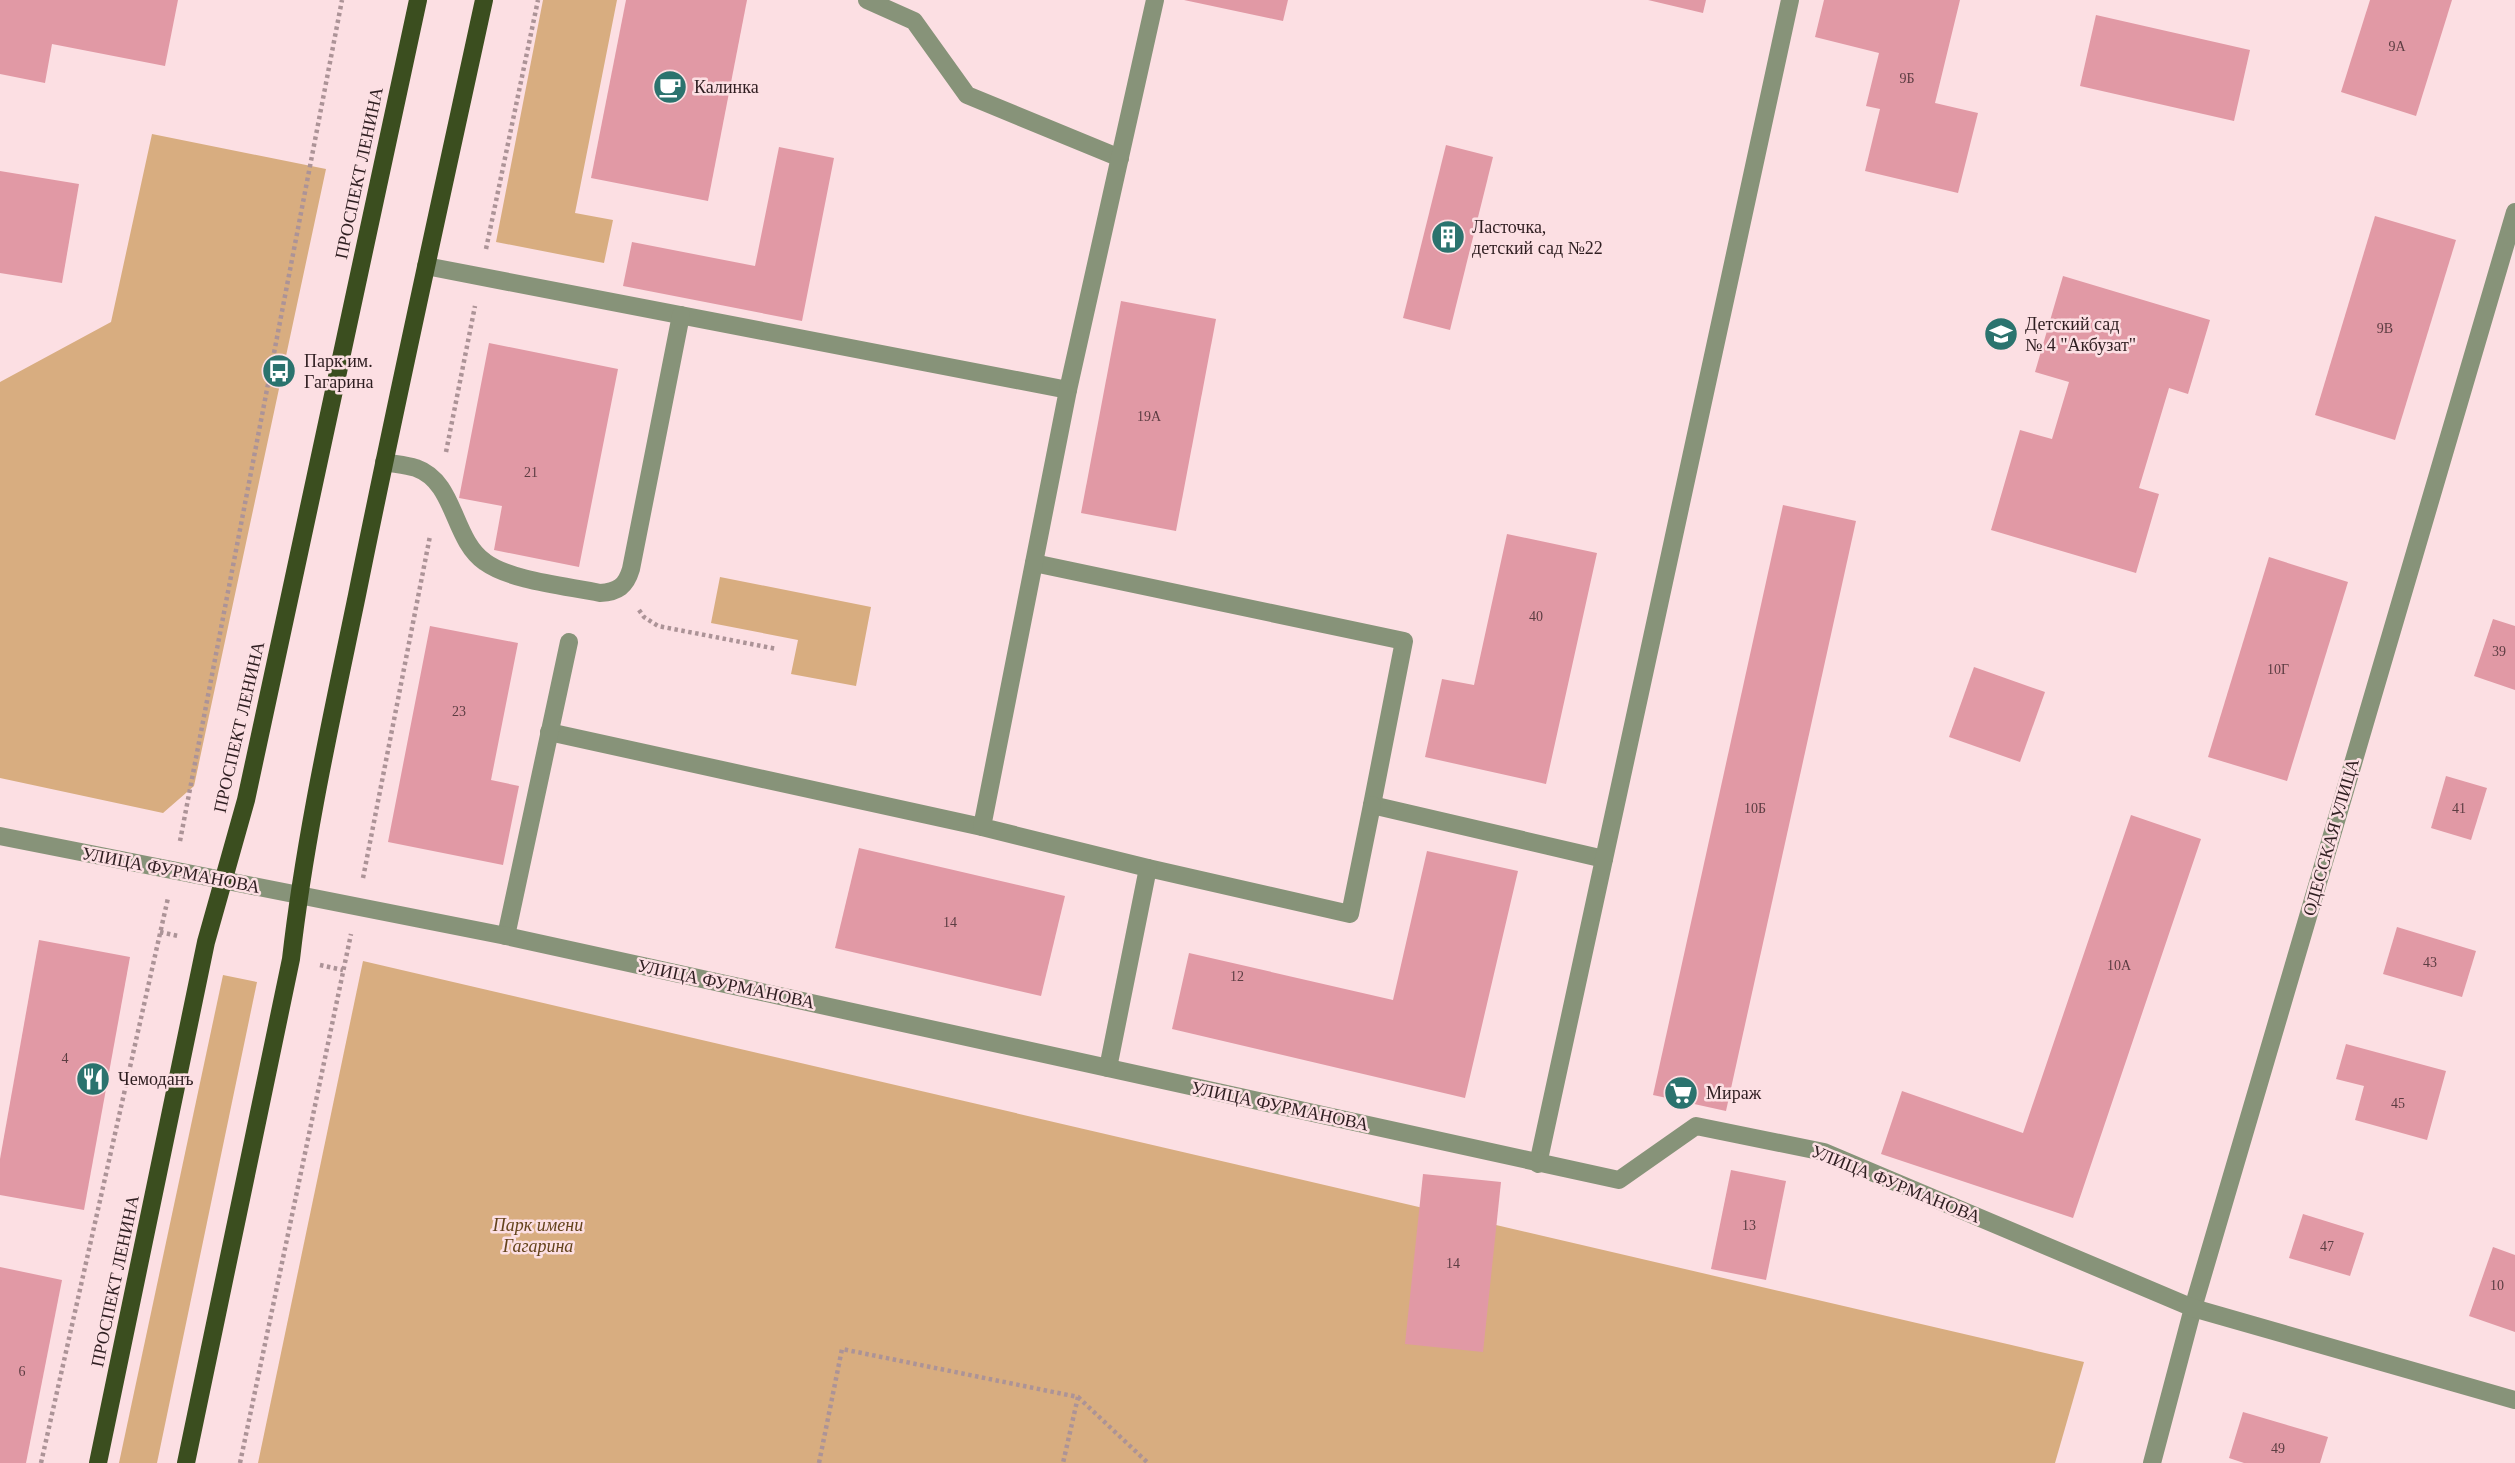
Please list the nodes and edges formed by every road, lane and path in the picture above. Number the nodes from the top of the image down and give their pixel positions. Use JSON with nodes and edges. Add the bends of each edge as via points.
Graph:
{"nodes":[{"id":1,"x":342,"y":0,"type":"edge"},
{"id":2,"x":418,"y":0,"type":"edge"},
{"id":3,"x":484,"y":0,"type":"edge"},
{"id":4,"x":538,"y":0,"type":"edge"},
{"id":5,"x":867,"y":0,"type":"edge"},
{"id":6,"x":1155,"y":0,"type":"edge"},
{"id":7,"x":1790,"y":0,"type":"edge"},
{"id":8,"x":1120,"y":158,"type":"junction"},
{"id":9,"x":2515,"y":212,"type":"edge"},
{"id":10,"x":426,"y":266,"type":"junction"},
{"id":11,"x":481,"y":276,"type":"junction"},
{"id":12,"x":681,"y":315,"type":"junction"},
{"id":13,"x":1068,"y":390,"type":"junction"},
{"id":14,"x":384,"y":463,"type":"junction"},
{"id":15,"x":439,"y":486,"type":"junction"},
{"id":16,"x":1034,"y":563,"type":"junction"},
{"id":17,"x":621,"y":587,"type":"junction"},
{"id":18,"x":569,"y":642,"type":"dead end"},
{"id":19,"x":777,"y":649,"type":"dead end"},
{"id":20,"x":550,"y":732,"type":"junction"},
{"id":21,"x":1372,"y":805,"type":"junction"},
{"id":22,"x":982,"y":827,"type":"junction"},
{"id":23,"x":0,"y":836,"type":"edge"},
{"id":24,"x":1604,"y":859,"type":"junction"},
{"id":25,"x":1148,"y":869,"type":"junction"},
{"id":26,"x":174,"y":871,"type":"junction"},
{"id":27,"x":223,"y":880,"type":"junction"},
{"id":28,"x":298,"y":894,"type":"junction"},
{"id":29,"x":357,"y":906,"type":"junction"},
{"id":30,"x":160,"y":932,"type":"junction"},
{"id":31,"x":506,"y":936,"type":"junction"},
{"id":32,"x":182,"y":937,"type":"dead end"},
{"id":33,"x":319,"y":965,"type":"dead end"},
{"id":34,"x":344,"y":970,"type":"junction"},
{"id":35,"x":1108,"y":1069,"type":"junction"},
{"id":36,"x":1538,"y":1164,"type":"junction"},
{"id":37,"x":2193,"y":1308,"type":"junction"},
{"id":38,"x":1079,"y":1397,"type":"junction"},
{"id":39,"x":2515,"y":1400,"type":"edge"},
{"id":40,"x":41,"y":1463,"type":"edge"},
{"id":41,"x":98,"y":1463,"type":"edge"},
{"id":42,"x":186,"y":1463,"type":"edge"},
{"id":43,"x":240,"y":1463,"type":"edge"},
{"id":44,"x":819,"y":1463,"type":"edge"},
{"id":45,"x":1063,"y":1463,"type":"edge"},
{"id":46,"x":1148,"y":1463,"type":"edge"},
{"id":47,"x":2152,"y":1463,"type":"edge"}],
"edges":[{"from":1,"to":26,"type":"path"},
{"from":2,"to":27,"type":"main road","name":"ПРОСПЕКТ ЛЕНИНА","via":[[246,800]]},
{"from":3,"to":10,"type":"main road"},
{"from":4,"to":11,"type":"path"},
{"from":5,"to":8,"type":"street","via":[[914,21],[967,94]]},
{"from":6,"to":8,"type":"street"},
{"from":7,"to":24,"type":"street"},
{"from":8,"to":13,"type":"street"},
{"from":9,"to":37,"type":"street","name":"ОДЕССКАЯ УЛИЦА"},
{"from":10,"to":11,"type":"street"},
{"from":10,"to":14,"type":"main road"},
{"from":11,"to":12,"type":"street"},
{"from":11,"to":15,"type":"path"},
{"from":12,"to":13,"type":"street"},
{"from":12,"to":17,"type":"street","via":[[631,569]]},
{"from":13,"to":16,"type":"street"},
{"from":14,"to":15,"type":"street","via":[[415,468]]},
{"from":14,"to":28,"type":"main road"},
{"from":15,"to":17,"type":"street","via":[[466,543],[486,564],[507,574],[600,593]]},
{"from":15,"to":29,"type":"path"},
{"from":16,"to":21,"type":"street","via":[[1404,641]]},
{"from":16,"to":22,"type":"street"},
{"from":17,"to":19,"type":"path","via":[[644,617],[658,626]]},
{"from":18,"to":20,"type":"street"},
{"from":20,"to":22,"type":"street"},
{"from":20,"to":31,"type":"street"},
{"from":21,"to":24,"type":"street"},
{"from":21,"to":25,"type":"street","via":[[1350,914]]},
{"from":22,"to":25,"type":"street"},
{"from":23,"to":26,"type":"street","name":"УЛИЦА ФУРМАНОВА"},
{"from":24,"to":36,"type":"street"},
{"from":25,"to":35,"type":"street"},
{"from":26,"to":27,"type":"street","name":"УЛИЦА ФУРМАНОВА"},
{"from":26,"to":30,"type":"path"},
{"from":27,"to":28,"type":"street","name":"УЛИЦА ФУРМАНОВА"},
{"from":27,"to":41,"type":"main road","name":"ПРОСПЕКТ ЛЕНИНА","via":[[206,942]]},
{"from":28,"to":29,"type":"street","name":"УЛИЦА ФУРМАНОВА"},
{"from":28,"to":42,"type":"main road","via":[[291,959]]},
{"from":29,"to":31,"type":"street","name":"УЛИЦА ФУРМАНОВА"},
{"from":29,"to":34,"type":"path"},
{"from":30,"to":32,"type":"path"},
{"from":30,"to":40,"type":"path"},
{"from":31,"to":35,"type":"street","name":"УЛИЦА ФУРМАНОВА"},
{"from":33,"to":34,"type":"path"},
{"from":34,"to":43,"type":"path"},
{"from":35,"to":36,"type":"street","name":"УЛИЦА ФУРМАНОВА"},
{"from":36,"to":37,"type":"street","name":"УЛИЦА ФУРМАНОВА","via":[[1619,1181],[1696,1126],[1824,1152]]},
{"from":37,"to":39,"type":"street","name":"УЛИЦА ФУРМАНОВА"},
{"from":37,"to":47,"type":"street","name":"ОДЕССКАЯ УЛИЦА"},
{"from":38,"to":44,"type":"path","via":[[842,1349]]},
{"from":38,"to":45,"type":"path"},
{"from":38,"to":46,"type":"path"}]}
